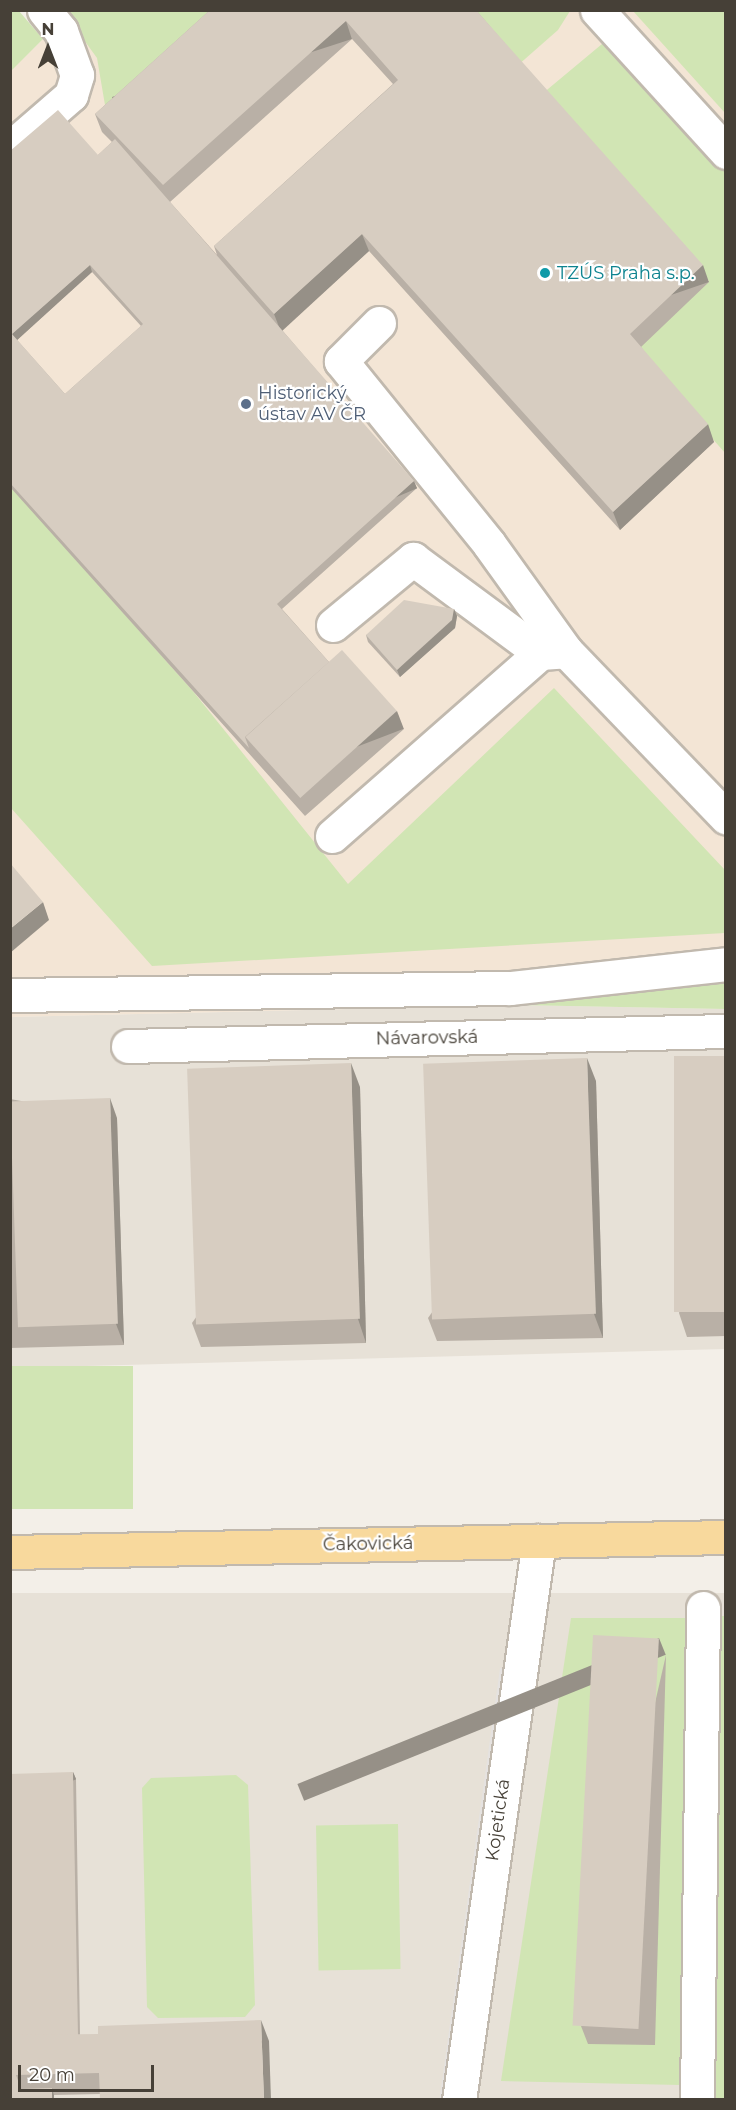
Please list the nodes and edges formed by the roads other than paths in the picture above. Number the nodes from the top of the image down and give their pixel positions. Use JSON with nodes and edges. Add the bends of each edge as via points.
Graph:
{"nodes":[{"id":1,"x":44,"y":10,"type":"edge"},
{"id":2,"x":597,"y":10,"type":"edge"},
{"id":3,"x":10,"y":148,"type":"edge"},
{"id":4,"x":726,"y":152,"type":"edge"},
{"id":5,"x":379,"y":323,"type":"dead end"},
{"id":6,"x":333,"y":625,"type":"dead end"},
{"id":7,"x":553,"y":652,"type":"junction"},
{"id":8,"x":726,"y":817,"type":"edge"},
{"id":9,"x":332,"y":836,"type":"dead end"},
{"id":10,"x":726,"y":964,"type":"edge"},
{"id":11,"x":10,"y":995,"type":"edge"},
{"id":12,"x":726,"y":1031,"type":"edge"},
{"id":13,"x":128,"y":1046,"type":"dead end"},
{"id":14,"x":726,"y":1537,"type":"edge"},
{"id":15,"x":539,"y":1541,"type":"junction"},
{"id":16,"x":10,"y":1552,"type":"edge"},
{"id":17,"x":702,"y":1608,"type":"dead end"},
{"id":18,"x":459,"y":2100,"type":"edge"},
{"id":19,"x":696,"y":2100,"type":"edge"}],
"edges":[{"from":1,"to":3,"type":"street","via":[[61,31],[77,75],[71,95]]},
{"from":2,"to":4,"type":"street"},
{"from":5,"to":7,"type":"street","via":[[341,361],[489,544]]},
{"from":6,"to":7,"type":"street","via":[[413,559]]},
{"from":7,"to":8,"type":"street"},
{"from":7,"to":9,"type":"street"},
{"from":10,"to":11,"type":"street","via":[[510,988]]},
{"from":12,"to":13,"type":"street","name":"Návarovská"},
{"from":14,"to":15,"type":"main road","name":"Čakovická"},
{"from":15,"to":16,"type":"main road","name":"Čakovická"},
{"from":15,"to":18,"type":"street","name":"Kojetická"},
{"from":17,"to":19,"type":"street"}]}
